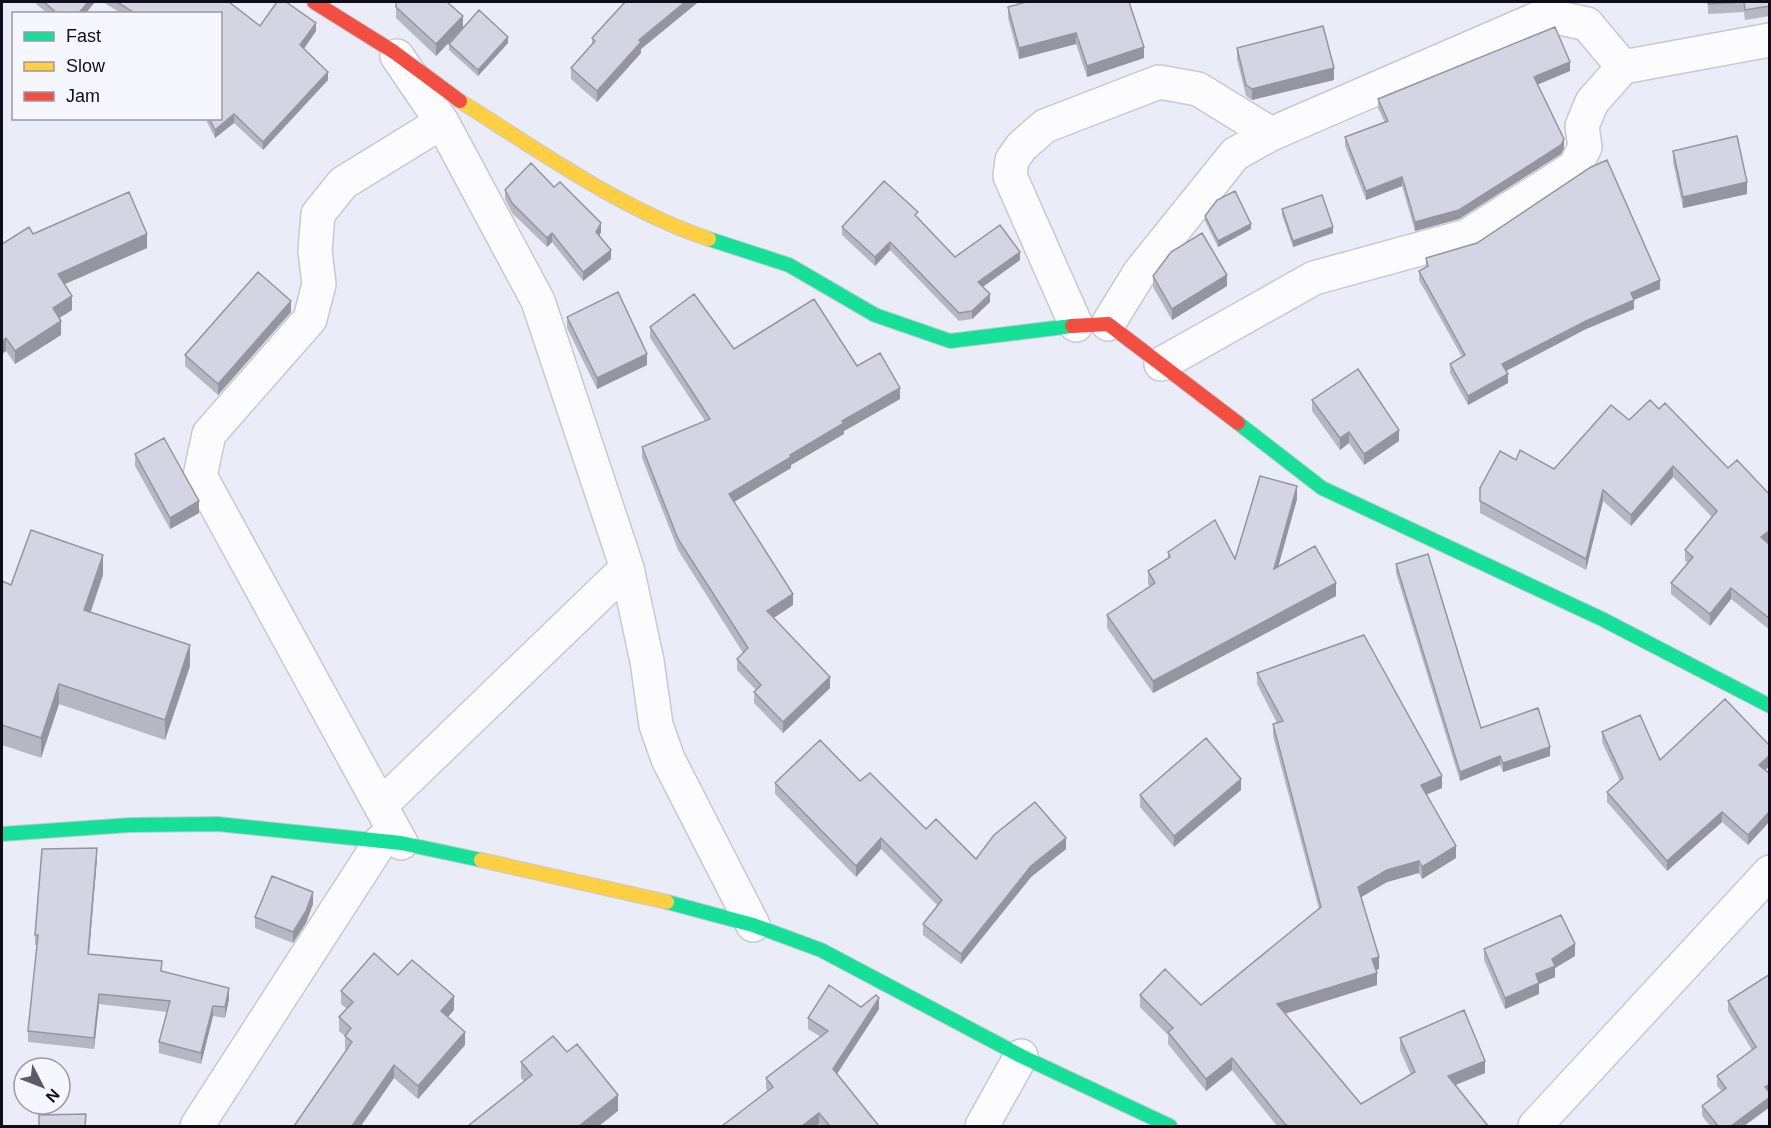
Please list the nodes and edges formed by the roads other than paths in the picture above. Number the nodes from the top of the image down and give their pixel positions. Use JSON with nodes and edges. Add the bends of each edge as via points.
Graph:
{"nodes":[{"id":1,"x":314,"y":2,"type":"edge"},
{"id":2,"x":1770,"y":40,"type":"edge"},
{"id":3,"x":394,"y":52,"type":"junction"},
{"id":4,"x":1623,"y":67,"type":"junction"},
{"id":5,"x":442,"y":122,"type":"junction"},
{"id":6,"x":1271,"y":134,"type":"junction"},
{"id":7,"x":1092,"y":325,"type":"junction"},
{"id":8,"x":1161,"y":364,"type":"junction"},
{"id":9,"x":627,"y":568,"type":"junction"},
{"id":10,"x":1770,"y":706,"type":"edge"},
{"id":11,"x":381,"y":805,"type":"junction"},
{"id":12,"x":2,"y":834,"type":"edge"},
{"id":13,"x":391,"y":842,"type":"junction"},
{"id":14,"x":1770,"y":872,"type":"edge"},
{"id":15,"x":753,"y":925,"type":"junction"},
{"id":16,"x":1021,"y":1056,"type":"junction"},
{"id":17,"x":197,"y":1126,"type":"edge"},
{"id":18,"x":982,"y":1126,"type":"edge"},
{"id":19,"x":1170,"y":1126,"type":"edge"},
{"id":20,"x":1535,"y":1126,"type":"edge"}],
"edges":[{"from":1,"to":3,"type":"street"},
{"from":2,"to":4,"type":"street"},
{"from":3,"to":5,"type":"street"},
{"from":3,"to":7,"type":"street","via":[[453,96],[585,180],[689,232],[789,266],[875,315],[950,341]]},
{"from":4,"to":6,"type":"street","via":[[1587,24],[1546,15]]},
{"from":4,"to":8,"type":"street","via":[[1592,102],[1582,126],[1585,147],[1575,167],[1566,173],[1467,236],[1314,278]]},
{"from":5,"to":9,"type":"street","via":[[538,301]]},
{"from":5,"to":11,"type":"street","via":[[343,183],[318,214],[315,251],[319,285],[310,319],[209,434],[200,476]]},
{"from":6,"to":7,"type":"street","via":[[1235,154]]},
{"from":6,"to":7,"type":"street","via":[[1198,89],[1159,82],[1045,126],[1022,146],[1012,160],[1010,176]]},
{"from":7,"to":8,"type":"street"},
{"from":8,"to":10,"type":"street","via":[[1322,488],[1602,619]]},
{"from":9,"to":11,"type":"street"},
{"from":9,"to":15,"type":"street","via":[[656,725],[668,759]]},
{"from":11,"to":13,"type":"street"},
{"from":12,"to":13,"type":"street","via":[[130,825],[218,824]]},
{"from":13,"to":15,"type":"street","via":[[617,889]]},
{"from":13,"to":17,"type":"street"},
{"from":14,"to":20,"type":"street"},
{"from":15,"to":16,"type":"street","via":[[821,950]]},
{"from":16,"to":18,"type":"street"},
{"from":16,"to":19,"type":"street"}]}
